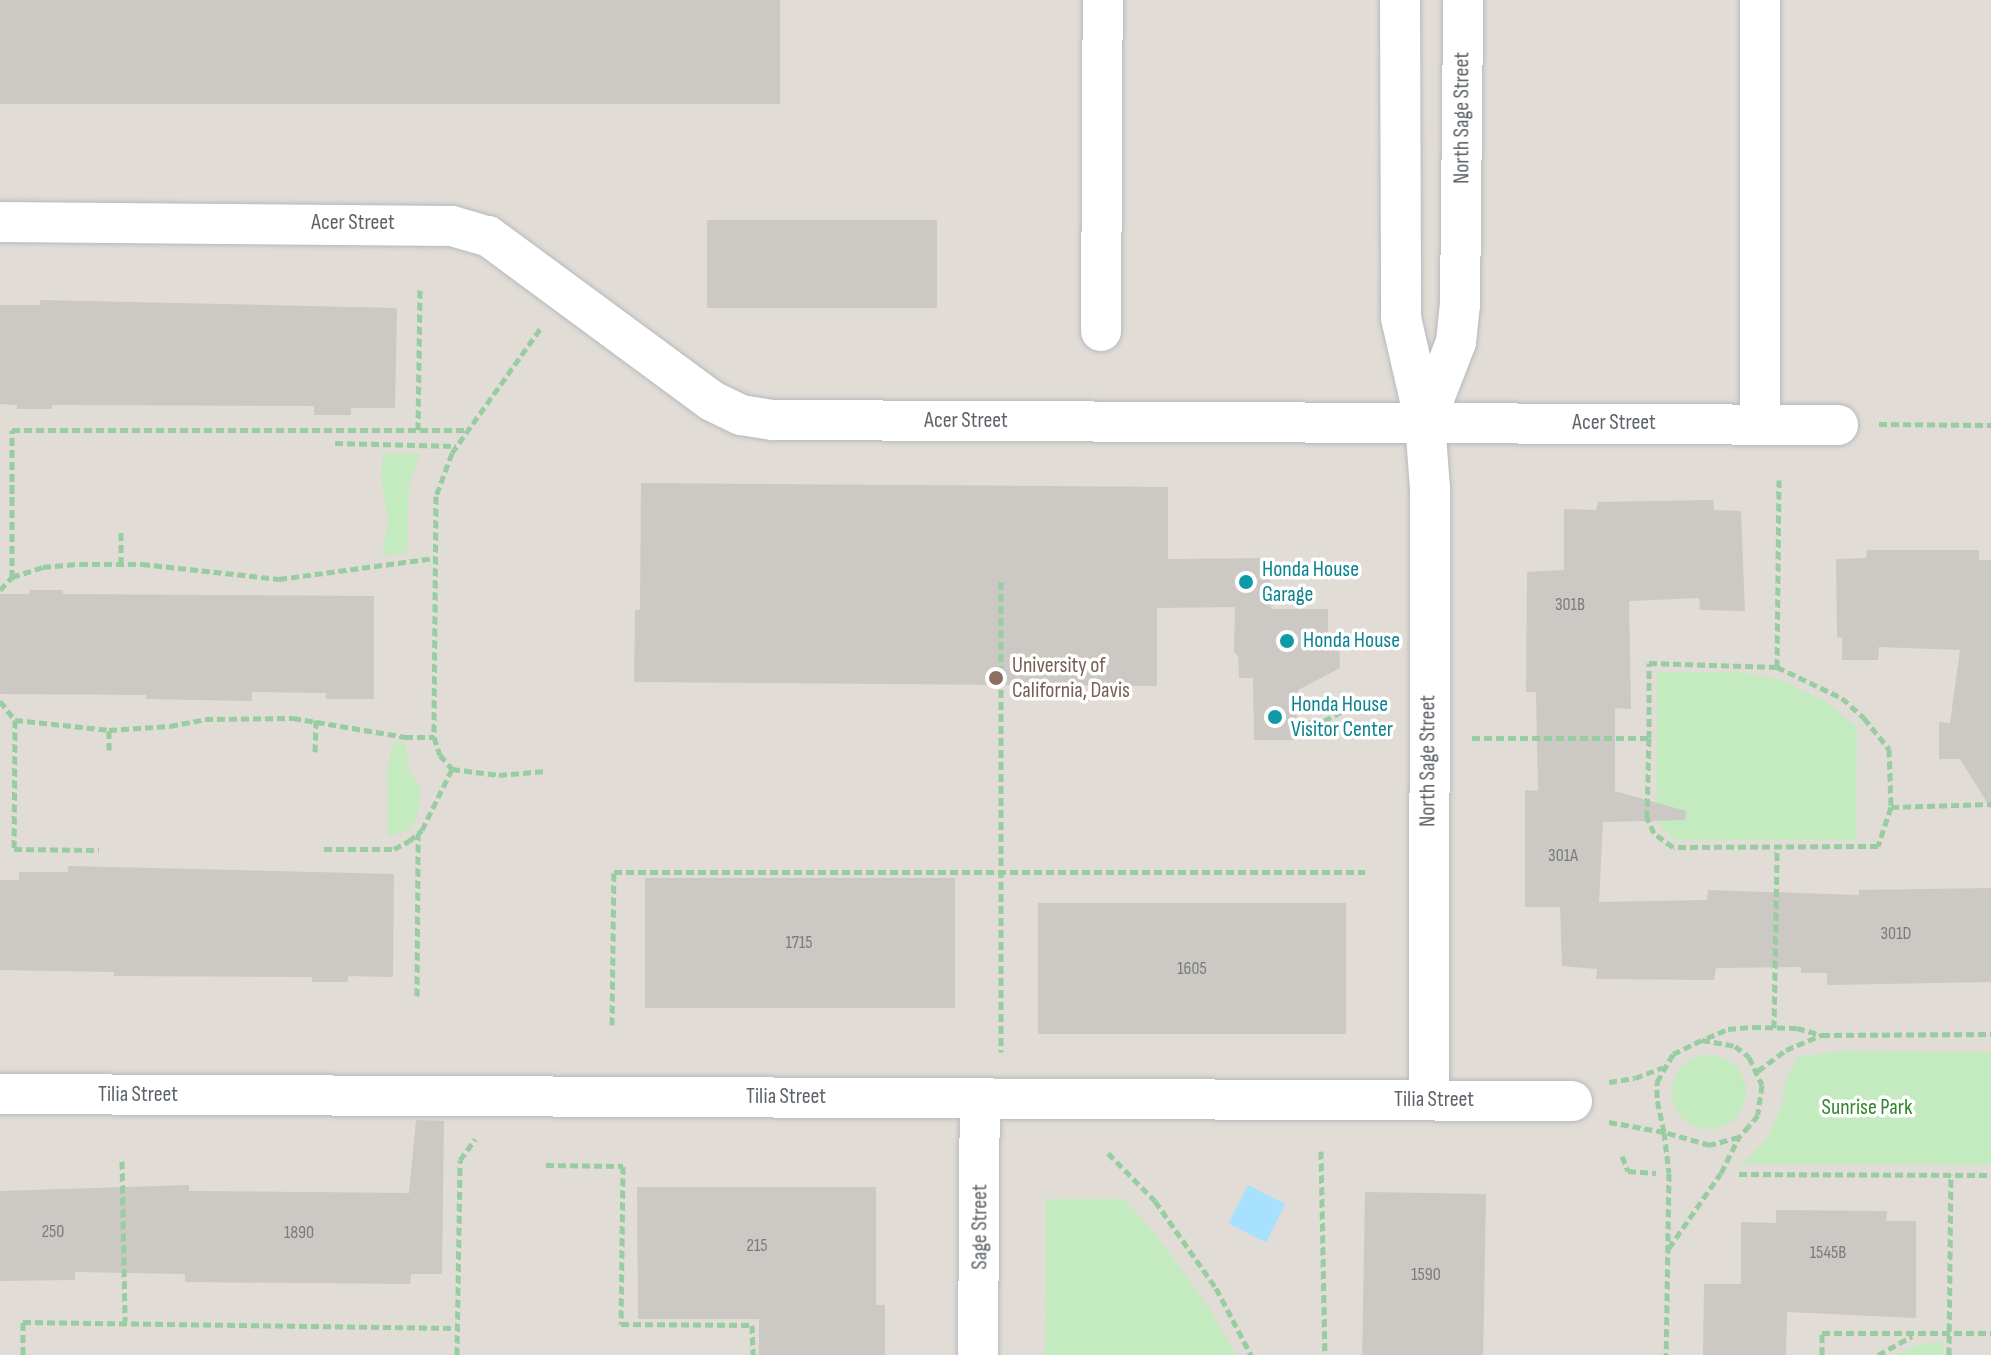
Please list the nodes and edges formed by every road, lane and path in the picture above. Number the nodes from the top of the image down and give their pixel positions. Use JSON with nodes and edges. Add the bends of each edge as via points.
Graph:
{"nodes":[{"id":1,"x":1103,"y":0,"type":"edge"},
{"id":2,"x":1400,"y":0,"type":"edge"},
{"id":3,"x":1463,"y":0,"type":"edge"},
{"id":4,"x":1760,"y":0,"type":"edge"},
{"id":5,"x":0,"y":222,"type":"edge"},
{"id":6,"x":420,"y":288,"type":"dead end"},
{"id":7,"x":564,"y":295,"type":"junction"},
{"id":8,"x":1101,"y":331,"type":"dead end"},
{"id":9,"x":1425,"y":422,"type":"junction"},
{"id":10,"x":1760,"y":425,"type":"junction"},
{"id":11,"x":1838,"y":425,"type":"joint"},
{"id":12,"x":1991,"y":425,"type":"edge"},
{"id":13,"x":418,"y":430,"type":"junction"},
{"id":14,"x":467,"y":430,"type":"junction"},
{"id":15,"x":335,"y":443,"type":"dead end"},
{"id":16,"x":457,"y":446,"type":"junction"},
{"id":17,"x":1779,"y":480,"type":"dead end"},
{"id":18,"x":121,"y":531,"type":"dead end"},
{"id":19,"x":435,"y":558,"type":"junction"},
{"id":20,"x":121,"y":564,"type":"junction"},
{"id":21,"x":12,"y":577,"type":"junction"},
{"id":22,"x":1001,"y":582,"type":"dead end"},
{"id":23,"x":0,"y":590,"type":"edge"},
{"id":24,"x":1339,"y":645,"type":"dead end"},
{"id":25,"x":1364,"y":645,"type":"dead end"},
{"id":26,"x":1777,"y":667,"type":"junction"},
{"id":27,"x":0,"y":701,"type":"edge"},
{"id":28,"x":1362,"y":708,"type":"dead end"},
{"id":29,"x":15,"y":720,"type":"junction"},
{"id":30,"x":316,"y":720,"type":"junction"},
{"id":31,"x":1296,"y":724,"type":"dead end"},
{"id":32,"x":109,"y":730,"type":"junction"},
{"id":33,"x":434,"y":737,"type":"junction"},
{"id":34,"x":1427,"y":737,"type":"junction"},
{"id":35,"x":1649,"y":738,"type":"junction"},
{"id":36,"x":109,"y":750,"type":"dead end"},
{"id":37,"x":315,"y":752,"type":"dead end"},
{"id":38,"x":452,"y":769,"type":"junction"},
{"id":39,"x":546,"y":771,"type":"dead end"},
{"id":40,"x":1991,"y":804,"type":"edge"},
{"id":41,"x":1891,"y":807,"type":"junction"},
{"id":42,"x":418,"y":833,"type":"junction"},
{"id":43,"x":324,"y":849,"type":"dead end"},
{"id":44,"x":1777,"y":849,"type":"junction"},
{"id":45,"x":99,"y":850,"type":"dead end"},
{"id":46,"x":1002,"y":871,"type":"junction"},
{"id":47,"x":1365,"y":872,"type":"dead end"},
{"id":48,"x":417,"y":996,"type":"dead end"},
{"id":49,"x":612,"y":1025,"type":"dead end"},
{"id":50,"x":1774,"y":1028,"type":"junction"},
{"id":51,"x":1991,"y":1034,"type":"edge"},
{"id":52,"x":1822,"y":1035,"type":"junction"},
{"id":53,"x":1702,"y":1040,"type":"junction"},
{"id":54,"x":1001,"y":1052,"type":"dead end"},
{"id":55,"x":1663,"y":1067,"type":"junction"},
{"id":56,"x":1758,"y":1071,"type":"junction"},
{"id":57,"x":0,"y":1094,"type":"edge"},
{"id":58,"x":980,"y":1099,"type":"junction"},
{"id":59,"x":1429,"y":1100,"type":"junction"},
{"id":60,"x":1572,"y":1101,"type":"junction"},
{"id":61,"x":1664,"y":1132,"type":"junction"},
{"id":62,"x":477,"y":1135,"type":"dead end"},
{"id":63,"x":1739,"y":1137,"type":"junction"},
{"id":64,"x":1321,"y":1151,"type":"dead end"},
{"id":65,"x":1108,"y":1153,"type":"dead end"},
{"id":66,"x":1622,"y":1156,"type":"dead end"},
{"id":67,"x":122,"y":1161,"type":"dead end"},
{"id":68,"x":546,"y":1165,"type":"dead end"},
{"id":69,"x":1656,"y":1173,"type":"dead end"},
{"id":70,"x":1739,"y":1174,"type":"dead end"},
{"id":71,"x":1951,"y":1175,"type":"junction"},
{"id":72,"x":1991,"y":1175,"type":"edge"},
{"id":73,"x":1668,"y":1249,"type":"junction"},
{"id":74,"x":125,"y":1321,"type":"junction"},
{"id":75,"x":456,"y":1328,"type":"junction"},
{"id":76,"x":1949,"y":1332,"type":"junction"},
{"id":77,"x":1991,"y":1333,"type":"edge"},
{"id":78,"x":1914,"y":1335,"type":"junction"},
{"id":79,"x":23,"y":1355,"type":"edge"},
{"id":80,"x":457,"y":1355,"type":"edge"},
{"id":81,"x":753,"y":1355,"type":"edge"},
{"id":82,"x":978,"y":1355,"type":"edge"},
{"id":83,"x":1251,"y":1355,"type":"edge"},
{"id":84,"x":1325,"y":1355,"type":"edge"},
{"id":85,"x":1666,"y":1355,"type":"edge"},
{"id":86,"x":1822,"y":1355,"type":"edge"},
{"id":87,"x":1878,"y":1355,"type":"edge"},
{"id":88,"x":1949,"y":1355,"type":"edge"}],
"edges":[{"from":1,"to":8,"type":"street"},
{"from":2,"to":9,"type":"street","name":"North Sage Street","via":[[1401,318]]},
{"from":3,"to":9,"type":"street","name":"North Sage Street","via":[[1460,305],[1456,342]]},
{"from":4,"to":10,"type":"street"},
{"from":5,"to":7,"type":"street","name":"Acer Street","via":[[452,226],[488,236]]},
{"from":6,"to":13,"type":"path"},
{"from":7,"to":9,"type":"street","name":"Acer Street","via":[[712,401],[741,415],[790,420]]},
{"from":7,"to":14,"type":"path"},
{"from":9,"to":10,"type":"street","name":"Acer Street"},
{"from":9,"to":34,"type":"street","name":"North Sage Street","via":[[1430,488]]},
{"from":10,"to":11,"type":"street","name":"Acer Street"},
{"from":11,"to":12,"type":"path"},
{"from":13,"to":14,"type":"path"},
{"from":13,"to":21,"type":"path","via":[[12,430]]},
{"from":14,"to":16,"type":"path"},
{"from":15,"to":16,"type":"path"},
{"from":16,"to":19,"type":"path","via":[[436,496]]},
{"from":17,"to":26,"type":"path"},
{"from":18,"to":20,"type":"path"},
{"from":19,"to":20,"type":"path","via":[[279,579]]},
{"from":19,"to":33,"type":"path"},
{"from":20,"to":21,"type":"path","via":[[43,567]]},
{"from":21,"to":23,"type":"path"},
{"from":22,"to":46,"type":"path"},
{"from":24,"to":25,"type":"path"},
{"from":26,"to":35,"type":"path","via":[[1649,663]]},
{"from":26,"to":41,"type":"path","via":[[1842,698],[1864,718],[1889,749]]},
{"from":27,"to":29,"type":"path"},
{"from":28,"to":31,"type":"path"},
{"from":29,"to":32,"type":"path"},
{"from":29,"to":45,"type":"path","via":[[14,849]]},
{"from":30,"to":32,"type":"path","via":[[239,717]]},
{"from":30,"to":33,"type":"path","via":[[376,733]]},
{"from":30,"to":37,"type":"path"},
{"from":32,"to":36,"type":"path"},
{"from":33,"to":38,"type":"path"},
{"from":34,"to":35,"type":"path"},
{"from":34,"to":59,"type":"street","name":"North Sage Street"},
{"from":35,"to":44,"type":"path","via":[[1647,818],[1654,833],[1673,847]]},
{"from":38,"to":39,"type":"path","via":[[499,775]]},
{"from":38,"to":42,"type":"path"},
{"from":40,"to":41,"type":"path"},
{"from":41,"to":44,"type":"path","via":[[1878,846]]},
{"from":42,"to":43,"type":"path","via":[[394,849]]},
{"from":42,"to":48,"type":"path"},
{"from":44,"to":50,"type":"path"},
{"from":46,"to":47,"type":"path"},
{"from":46,"to":49,"type":"path","via":[[614,872]]},
{"from":46,"to":54,"type":"path"},
{"from":50,"to":52,"type":"path"},
{"from":50,"to":53,"type":"path","via":[[1728,1029]]},
{"from":51,"to":52,"type":"path"},
{"from":52,"to":56,"type":"path","via":[[1786,1050]]},
{"from":53,"to":55,"type":"path","via":[[1680,1049]]},
{"from":53,"to":56,"type":"path","via":[[1735,1046]]},
{"from":55,"to":60,"type":"path","via":[[1604,1083]]},
{"from":55,"to":61,"type":"path","via":[[1657,1098]]},
{"from":56,"to":63,"type":"path","via":[[1758,1115]]},
{"from":57,"to":58,"type":"street","name":"Tilia Street"},
{"from":58,"to":59,"type":"street","name":"Tilia Street"},
{"from":58,"to":82,"type":"street","name":"Sage Street"},
{"from":59,"to":60,"type":"street","name":"Tilia Street"},
{"from":60,"to":61,"type":"path","via":[[1604,1122]]},
{"from":61,"to":63,"type":"path","via":[[1710,1145]]},
{"from":61,"to":73,"type":"path"},
{"from":62,"to":75,"type":"path","via":[[460,1160]]},
{"from":63,"to":73,"type":"path","via":[[1713,1186]]},
{"from":64,"to":84,"type":"path"},
{"from":65,"to":83,"type":"path","via":[[1155,1201],[1216,1288]]},
{"from":66,"to":69,"type":"path","via":[[1628,1171]]},
{"from":67,"to":74,"type":"path"},
{"from":68,"to":81,"type":"path","via":[[623,1166],[621,1324],[752,1325]]},
{"from":70,"to":71,"type":"path"},
{"from":71,"to":72,"type":"path"},
{"from":71,"to":76,"type":"path"},
{"from":73,"to":85,"type":"path"},
{"from":74,"to":75,"type":"path"},
{"from":74,"to":79,"type":"path","via":[[23,1322]]},
{"from":75,"to":80,"type":"path"},
{"from":76,"to":77,"type":"path"},
{"from":76,"to":78,"type":"path"},
{"from":76,"to":88,"type":"path"},
{"from":78,"to":86,"type":"path","via":[[1822,1333]]},
{"from":78,"to":87,"type":"path"}]}
